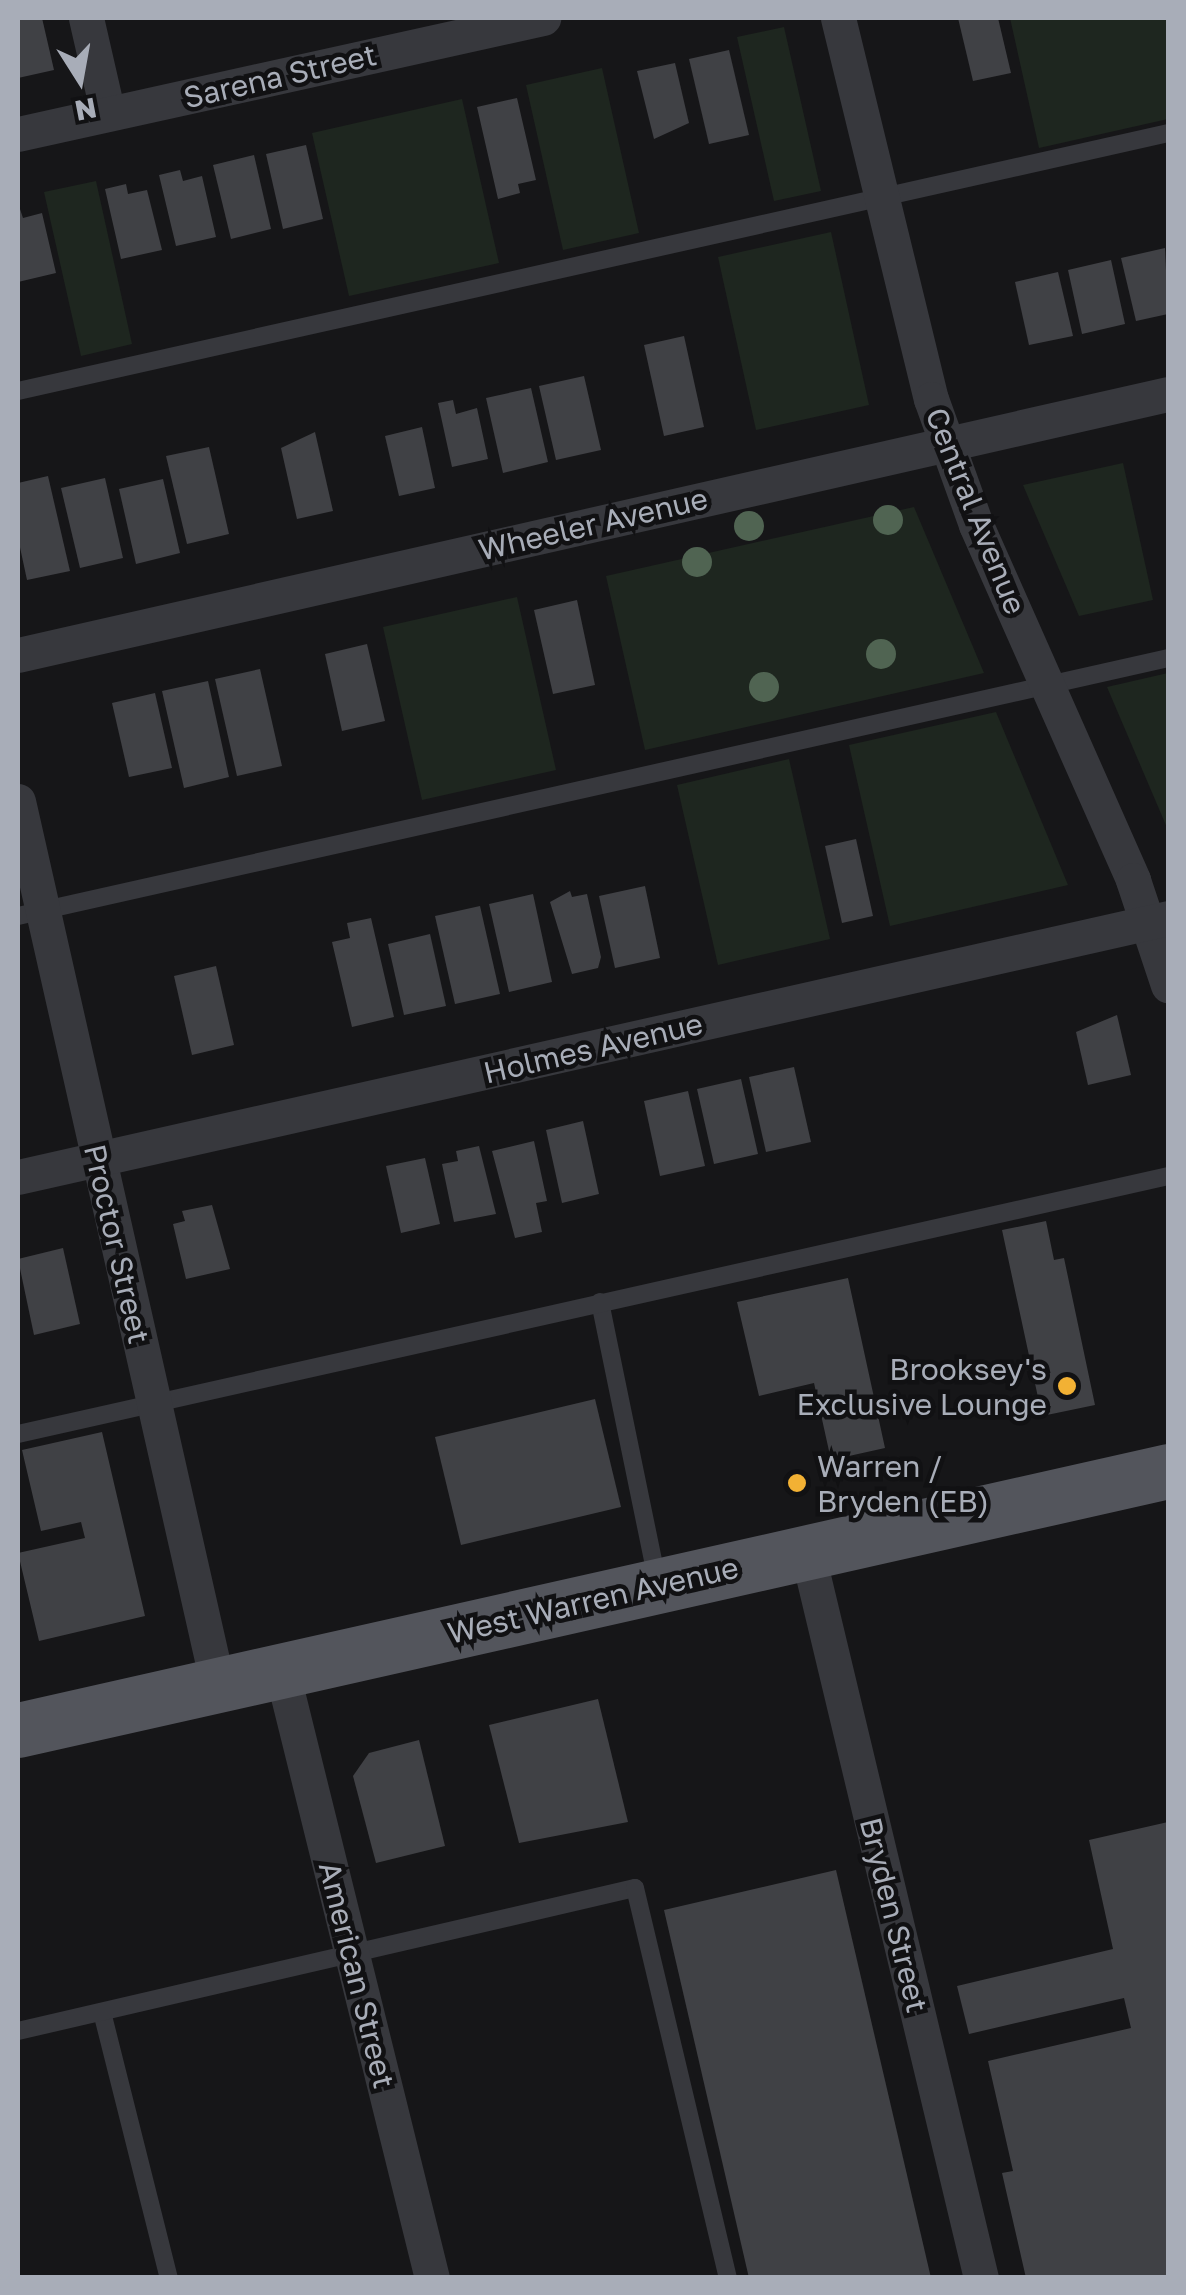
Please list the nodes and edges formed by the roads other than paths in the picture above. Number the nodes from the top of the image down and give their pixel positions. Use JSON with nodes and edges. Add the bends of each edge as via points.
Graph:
{"nodes":[{"id":1,"x":86,"y":18,"type":"edge"},
{"id":2,"x":543,"y":18,"type":"edge"},
{"id":3,"x":838,"y":18,"type":"edge"},
{"id":4,"x":108,"y":114,"type":"junction"},
{"id":5,"x":1168,"y":133,"type":"edge"},
{"id":6,"x":18,"y":134,"type":"edge"},
{"id":7,"x":880,"y":198,"type":"junction"},
{"id":8,"x":18,"y":390,"type":"edge"},
{"id":9,"x":1168,"y":394,"type":"edge"},
{"id":10,"x":946,"y":444,"type":"junction"},
{"id":11,"x":18,"y":655,"type":"edge"},
{"id":12,"x":1168,"y":658,"type":"edge"},
{"id":13,"x":1049,"y":685,"type":"junction"},
{"id":14,"x":18,"y":802,"type":"edge"},
{"id":15,"x":29,"y":913,"type":"edge"},
{"id":16,"x":1159,"y":920,"type":"edge"},
{"id":17,"x":1168,"y":985,"type":"edge"},
{"id":18,"x":98,"y":1160,"type":"junction"},
{"id":19,"x":1168,"y":1176,"type":"edge"},
{"id":20,"x":18,"y":1177,"type":"edge"},
{"id":21,"x":600,"y":1302,"type":"junction"},
{"id":22,"x":154,"y":1403,"type":"junction"},
{"id":23,"x":18,"y":1434,"type":"edge"},
{"id":24,"x":1168,"y":1471,"type":"edge"},
{"id":25,"x":807,"y":1552,"type":"junction"},
{"id":26,"x":658,"y":1585,"type":"junction"},
{"id":27,"x":282,"y":1672,"type":"junction"},
{"id":28,"x":218,"y":1686,"type":"junction"},
{"id":29,"x":18,"y":1730,"type":"edge"},
{"id":30,"x":352,"y":1956,"type":"junction"},
{"id":31,"x":102,"y":2012,"type":"junction"},
{"id":32,"x":18,"y":2031,"type":"edge"},
{"id":33,"x":169,"y":2278,"type":"edge"},
{"id":34,"x":432,"y":2278,"type":"edge"},
{"id":35,"x":728,"y":2278,"type":"edge"},
{"id":36,"x":981,"y":2278,"type":"edge"}],
"edges":[{"from":1,"to":4,"type":"street"},
{"from":2,"to":4,"type":"street","name":"Sarena Street"},
{"from":3,"to":7,"type":"street","name":"Central Avenue"},
{"from":4,"to":6,"type":"street","name":"Sarena Street"},
{"from":5,"to":7,"type":"lane"},
{"from":7,"to":8,"type":"lane"},
{"from":7,"to":10,"type":"street","name":"Central Avenue"},
{"from":9,"to":10,"type":"street","name":"Wheeler Avenue"},
{"from":10,"to":11,"type":"street","name":"Wheeler Avenue"},
{"from":10,"to":13,"type":"street","name":"Central Avenue"},
{"from":12,"to":13,"type":"lane"},
{"from":13,"to":15,"type":"lane"},
{"from":13,"to":16,"type":"street","name":"Central Avenue"},
{"from":14,"to":15,"type":"street","name":"Proctor Street"},
{"from":15,"to":18,"type":"street","name":"Proctor Street"},
{"from":16,"to":17,"type":"street","name":"Central Avenue"},
{"from":16,"to":18,"type":"street","name":"Holmes Avenue"},
{"from":18,"to":20,"type":"street","name":"Holmes Avenue"},
{"from":18,"to":22,"type":"street","name":"Proctor Street"},
{"from":19,"to":21,"type":"lane"},
{"from":21,"to":22,"type":"lane"},
{"from":21,"to":26,"type":"lane"},
{"from":22,"to":23,"type":"lane"},
{"from":22,"to":28,"type":"street","name":"Proctor Street"},
{"from":24,"to":25,"type":"main road","name":"West Warren Avenue"},
{"from":25,"to":26,"type":"main road","name":"West Warren Avenue"},
{"from":25,"to":36,"type":"street","name":"Bryden Street"},
{"from":26,"to":27,"type":"main road","name":"West Warren Avenue"},
{"from":27,"to":28,"type":"main road","name":"West Warren Avenue"},
{"from":27,"to":30,"type":"street","name":"American Street"},
{"from":28,"to":29,"type":"main road","name":"West Warren Avenue"},
{"from":30,"to":31,"type":"lane"},
{"from":30,"to":34,"type":"street","name":"American Street"},
{"from":30,"to":35,"type":"lane","via":[[635,1888]]},
{"from":31,"to":32,"type":"lane"},
{"from":31,"to":33,"type":"lane"}]}
